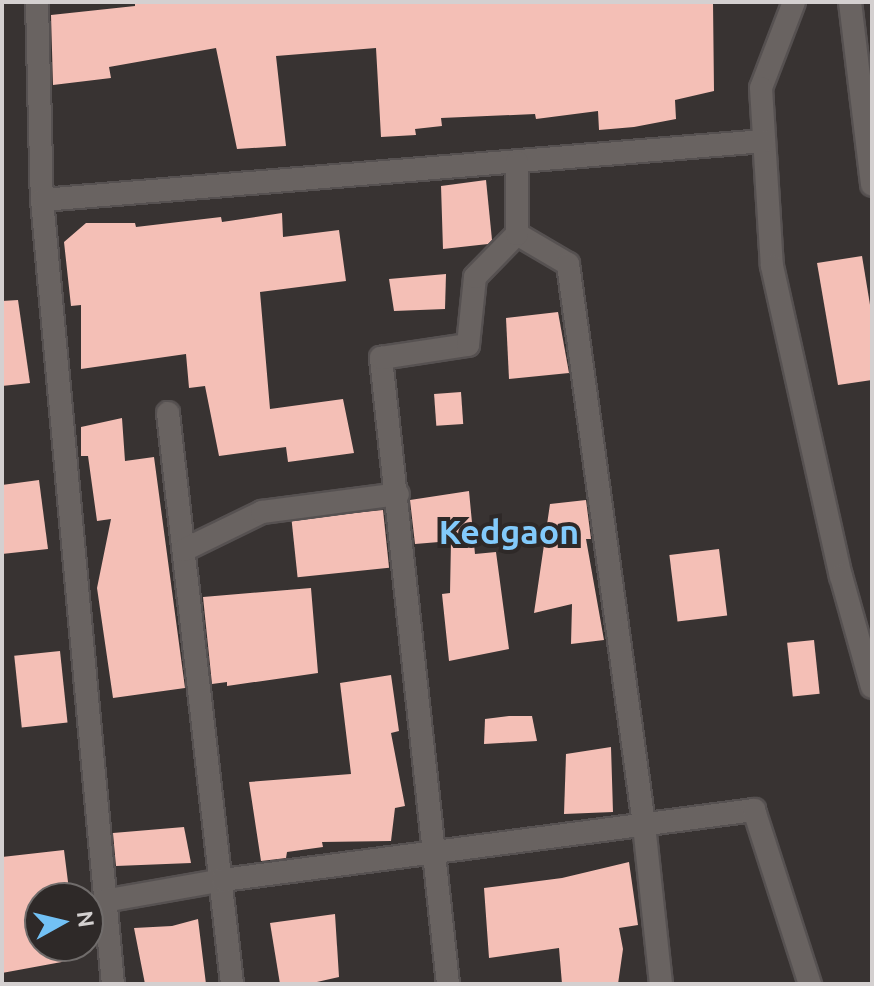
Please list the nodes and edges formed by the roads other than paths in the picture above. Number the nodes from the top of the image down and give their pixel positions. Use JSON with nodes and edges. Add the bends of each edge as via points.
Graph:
{"nodes":[{"id":1,"x":37,"y":2,"type":"edge"},
{"id":2,"x":794,"y":2,"type":"edge"},
{"id":3,"x":850,"y":2,"type":"edge"},
{"id":4,"x":764,"y":141,"type":"junction"},
{"id":5,"x":517,"y":162,"type":"junction"},
{"id":6,"x":872,"y":185,"type":"edge"},
{"id":7,"x":42,"y":200,"type":"junction"},
{"id":8,"x":517,"y":234,"type":"junction"},
{"id":9,"x":168,"y":413,"type":"dead end"},
{"id":10,"x":398,"y":494,"type":"junction"},
{"id":11,"x":184,"y":550,"type":"junction"},
{"id":12,"x":872,"y":687,"type":"edge"},
{"id":13,"x":644,"y":825,"type":"junction"},
{"id":14,"x":433,"y":852,"type":"junction"},
{"id":15,"x":223,"y":880,"type":"junction"},
{"id":16,"x":102,"y":882,"type":"edge"},
{"id":17,"x":104,"y":901,"type":"joint"},
{"id":18,"x":113,"y":984,"type":"edge"},
{"id":19,"x":232,"y":984,"type":"edge"},
{"id":20,"x":448,"y":984,"type":"edge"},
{"id":21,"x":661,"y":984,"type":"edge"},
{"id":22,"x":810,"y":984,"type":"edge"}],
"edges":[{"from":1,"to":7,"type":"street"},
{"from":2,"to":4,"type":"street","via":[[761,88]]},
{"from":3,"to":6,"type":"street"},
{"from":4,"to":5,"type":"street"},
{"from":4,"to":12,"type":"street","via":[[772,266],[841,576]]},
{"from":5,"to":7,"type":"street"},
{"from":5,"to":8,"type":"street"},
{"from":7,"to":16,"type":"street"},
{"from":8,"to":10,"type":"street","via":[[475,277],[468,345],[381,358]]},
{"from":8,"to":13,"type":"street","via":[[568,264]]},
{"from":9,"to":11,"type":"street"},
{"from":10,"to":11,"type":"street","via":[[262,512]]},
{"from":10,"to":14,"type":"street"},
{"from":11,"to":15,"type":"street"},
{"from":13,"to":14,"type":"street"},
{"from":13,"to":21,"type":"street"},
{"from":13,"to":22,"type":"street","via":[[754,810]]},
{"from":14,"to":15,"type":"street"},
{"from":14,"to":20,"type":"street"},
{"from":15,"to":17,"type":"street"},
{"from":15,"to":19,"type":"street"},
{"from":17,"to":18,"type":"street"}]}
